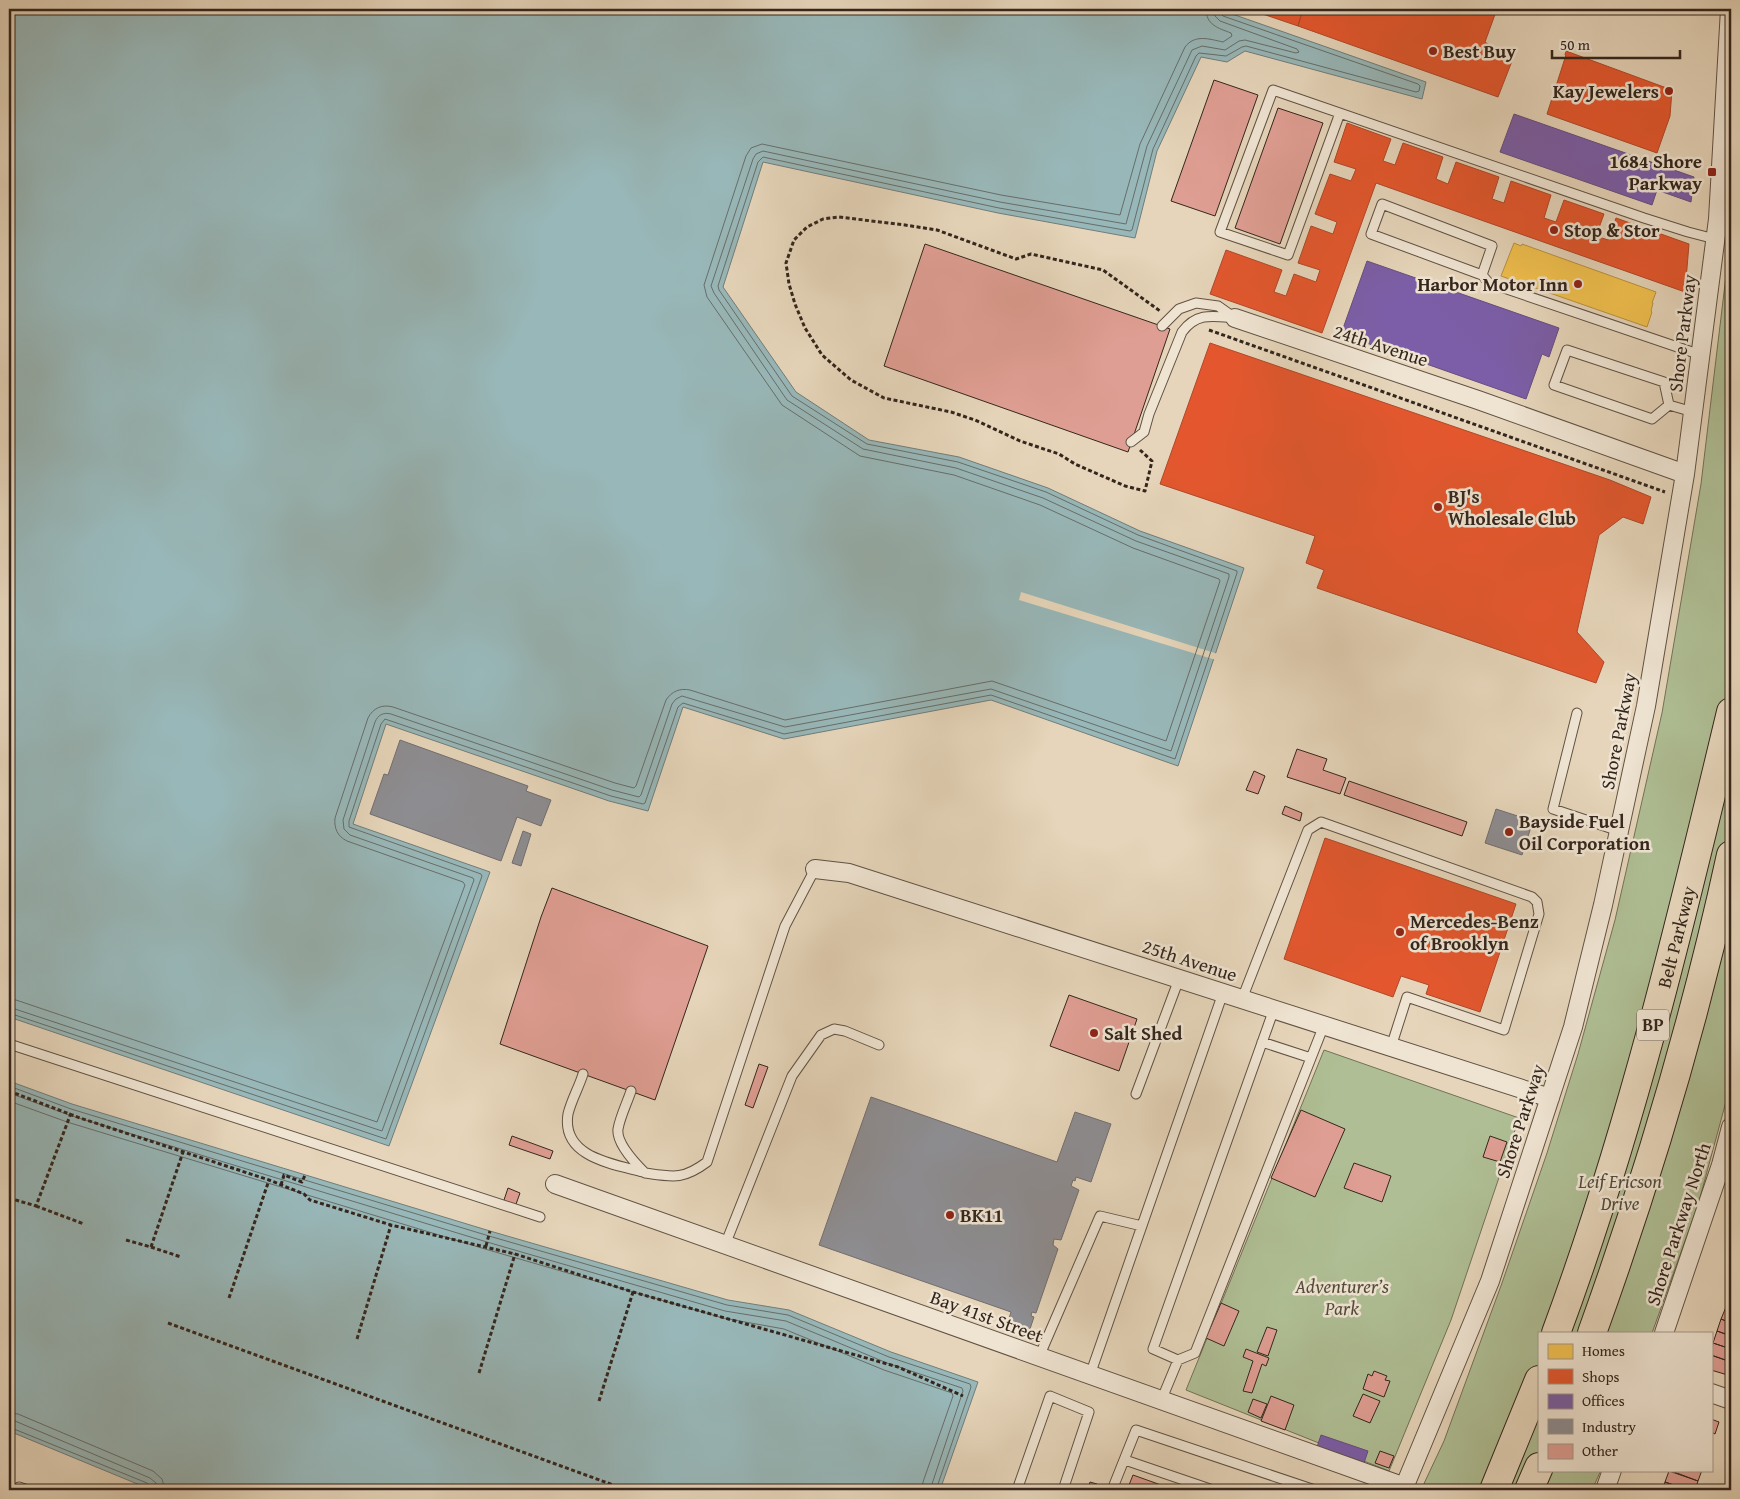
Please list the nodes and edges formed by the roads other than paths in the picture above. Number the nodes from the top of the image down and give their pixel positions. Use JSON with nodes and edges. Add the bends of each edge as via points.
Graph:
{"nodes":[{"id":1,"x":1730,"y":9,"type":"edge"},
{"id":2,"x":1340,"y":114,"type":"junction"},
{"id":3,"x":1715,"y":239,"type":"junction"},
{"id":4,"x":1482,"y":275,"type":"junction"},
{"id":5,"x":1235,"y":318,"type":"junction"},
{"id":6,"x":1162,"y":326,"type":"dead end"},
{"id":7,"x":1700,"y":355,"type":"junction"},
{"id":8,"x":1669,"y":405,"type":"junction"},
{"id":9,"x":1693,"y":412,"type":"junction"},
{"id":10,"x":1131,"y":442,"type":"road end"},
{"id":11,"x":1685,"y":474,"type":"junction"},
{"id":12,"x":1731,"y":712,"type":"edge"},
{"id":13,"x":1577,"y":713,"type":"dead end"},
{"id":14,"x":1619,"y":831,"type":"junction"},
{"id":15,"x":1731,"y":855,"type":"edge"},
{"id":16,"x":815,"y":869,"type":"joint"},
{"id":17,"x":1179,"y":979,"type":"junction"},
{"id":18,"x":1223,"y":993,"type":"junction"},
{"id":19,"x":1242,"y":999,"type":"junction"},
{"id":20,"x":1274,"y":1009,"type":"junction"},
{"id":21,"x":1324,"y":1025,"type":"junction"},
{"id":22,"x":1262,"y":1042,"type":"junction"},
{"id":23,"x":9,"y":1044,"type":"edge"},
{"id":24,"x":879,"y":1045,"type":"dead end"},
{"id":25,"x":1391,"y":1047,"type":"junction"},
{"id":26,"x":1311,"y":1058,"type":"junction"},
{"id":27,"x":583,"y":1074,"type":"dead end"},
{"id":28,"x":631,"y":1091,"type":"dead end"},
{"id":29,"x":1136,"y":1094,"type":"dead end"},
{"id":30,"x":1550,"y":1098,"type":"junction"},
{"id":31,"x":1731,"y":1127,"type":"edge"},
{"id":32,"x":1726,"y":1167,"type":"edge"},
{"id":33,"x":645,"y":1173,"type":"junction"},
{"id":34,"x":555,"y":1184,"type":"dead end"},
{"id":35,"x":540,"y":1217,"type":"dead end"},
{"id":36,"x":1142,"y":1226,"type":"junction"},
{"id":37,"x":725,"y":1245,"type":"junction"},
{"id":38,"x":1556,"y":1332,"type":"edge"},
{"id":39,"x":1592,"y":1332,"type":"edge"},
{"id":40,"x":1664,"y":1332,"type":"edge"},
{"id":41,"x":1040,"y":1357,"type":"junction"},
{"id":42,"x":1178,"y":1360,"type":"junction"},
{"id":43,"x":1090,"y":1375,"type":"junction"},
{"id":44,"x":1538,"y":1382,"type":"edge"},
{"id":45,"x":1712,"y":1393,"type":"edge"},
{"id":46,"x":1731,"y":1400,"type":"edge"},
{"id":47,"x":1161,"y":1401,"type":"junction"},
{"id":48,"x":1124,"y":1460,"type":"junction"},
{"id":49,"x":1538,"y":1469,"type":"edge"},
{"id":50,"x":1611,"y":1472,"type":"edge"},
{"id":51,"x":19,"y":1487,"type":"dead end"},
{"id":52,"x":1404,"y":1489,"type":"edge"},
{"id":53,"x":28,"y":1490,"type":"edge"},
{"id":54,"x":1017,"y":1490,"type":"edge"},
{"id":55,"x":1063,"y":1490,"type":"edge"},
{"id":56,"x":1112,"y":1490,"type":"edge"},
{"id":57,"x":1213,"y":1490,"type":"edge"},
{"id":58,"x":1315,"y":1490,"type":"edge"},
{"id":59,"x":1494,"y":1490,"type":"edge"},
{"id":60,"x":1529,"y":1490,"type":"edge"},
{"id":61,"x":1605,"y":1490,"type":"edge"}],
"edges":[{"from":1,"to":3,"type":"street","name":"Shore Parkway"},
{"from":2,"to":2,"type":"lane","via":[[1273,90],[1220,232],[1288,256]]},
{"from":2,"to":3,"type":"lane","via":[[1644,218]]},
{"from":3,"to":7,"type":"street","name":"Shore Parkway"},
{"from":4,"to":4,"type":"lane","via":[[1492,246],[1382,204],[1370,234]]},
{"from":4,"to":7,"type":"lane","via":[[1489,283]]},
{"from":5,"to":6,"type":"lane","via":[[1218,306],[1196,304],[1179,309]]},
{"from":5,"to":10,"type":"lane","name":"24th Avenue","via":[[1210,316],[1189,323],[1182,332],[1144,432]]},
{"from":5,"to":11,"type":"street","name":"24th Avenue"},
{"from":7,"to":9,"type":"street","name":"Shore Parkway"},
{"from":8,"to":8,"type":"lane","via":[[1664,382],[1567,350],[1554,385],[1652,419]]},
{"from":8,"to":9,"type":"lane"},
{"from":9,"to":11,"type":"street","name":"Shore Parkway"},
{"from":11,"to":14,"type":"street","name":"Shore Parkway","via":[[1646,706]]},
{"from":12,"to":38,"type":"highway","name":"Belt Parkway","number":"BP","via":[[1644,1056],[1574,1286]]},
{"from":13,"to":14,"type":"lane","via":[[1553,809]]},
{"from":14,"to":30,"type":"street","name":"Shore Parkway","via":[[1573,1027]]},
{"from":15,"to":39,"type":"highway","name":"Belt Parkway","number":"BP","via":[[1716,925],[1648,1167]]},
{"from":16,"to":17,"type":"street","name":"25th Avenue","via":[[849,873]]},
{"from":16,"to":33,"type":"lane","via":[[786,926],[707,1162],[694,1172],[680,1176]]},
{"from":17,"to":18,"type":"street","name":"25th Avenue"},
{"from":17,"to":29,"type":"lane"},
{"from":18,"to":19,"type":"street","name":"25th Avenue"},
{"from":18,"to":36,"type":"lane"},
{"from":19,"to":20,"type":"street","name":"25th Avenue"},
{"from":19,"to":25,"type":"lane","via":[[1308,830],[1321,822],[1532,897],[1538,902],[1539,914],[1504,1030],[1407,997]]},
{"from":20,"to":21,"type":"street","name":"25th Avenue"},
{"from":20,"to":22,"type":"lane"},
{"from":21,"to":25,"type":"street","name":"25th Avenue"},
{"from":21,"to":26,"type":"lane"},
{"from":22,"to":26,"type":"lane"},
{"from":22,"to":42,"type":"lane","via":[[1153,1349]]},
{"from":23,"to":35,"type":"lane"},
{"from":24,"to":37,"type":"lane","via":[[834,1029],[821,1035],[792,1076]]},
{"from":25,"to":30,"type":"street","name":"25th Avenue"},
{"from":26,"to":42,"type":"lane","via":[[1195,1353]]},
{"from":27,"to":33,"type":"lane","via":[[568,1114],[572,1140],[598,1159]]},
{"from":28,"to":33,"type":"lane","via":[[618,1131],[633,1160]]},
{"from":30,"to":52,"type":"street","name":"Shore Parkway","via":[[1490,1281]]},
{"from":31,"to":32,"type":"street","name":"Shore Parkway North"},
{"from":32,"to":40,"type":"street","name":"Shore Parkway North"},
{"from":34,"to":37,"type":"street","name":"Bay 41st Street"},
{"from":36,"to":41,"type":"lane","via":[[1100,1216]]},
{"from":36,"to":43,"type":"lane"},
{"from":37,"to":41,"type":"street","name":"Bay 41st Street"},
{"from":41,"to":43,"type":"street","name":"Bay 41st Street"},
{"from":42,"to":47,"type":"lane"},
{"from":43,"to":47,"type":"street","name":"Bay 41st Street"},
{"from":44,"to":59,"type":"highway"},
{"from":45,"to":46,"type":"street"},
{"from":47,"to":52,"type":"street","name":"Bay 41st Street"},
{"from":48,"to":56,"type":"lane"},
{"from":48,"to":57,"type":"lane"},
{"from":48,"to":58,"type":"lane","via":[[1136,1430]]},
{"from":49,"to":60,"type":"highway"},
{"from":50,"to":61,"type":"street"},
{"from":51,"to":53,"type":"lane"},
{"from":54,"to":55,"type":"lane","via":[[1050,1396],[1089,1412]]}]}
